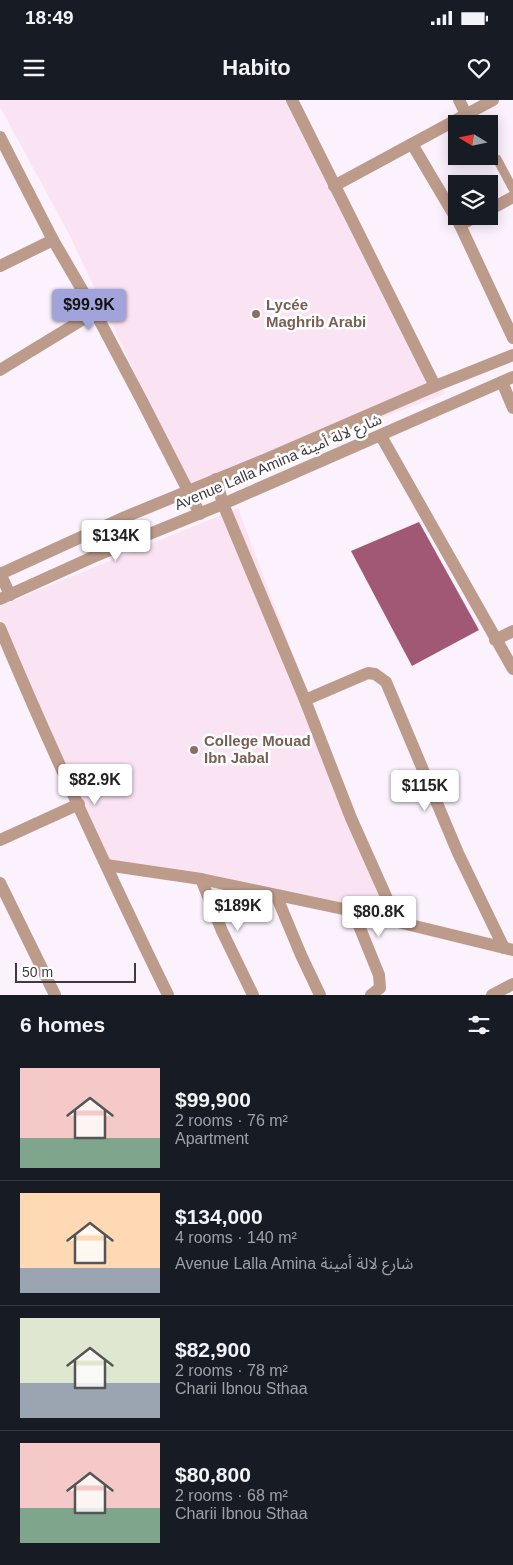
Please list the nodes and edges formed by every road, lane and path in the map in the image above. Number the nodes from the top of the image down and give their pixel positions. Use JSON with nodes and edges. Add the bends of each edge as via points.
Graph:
{"nodes":[{"id":1,"x":292,"y":100,"type":"edge"},
{"id":2,"x":458,"y":100,"type":"edge"},
{"id":3,"x":493,"y":100,"type":"edge"},
{"id":4,"x":466,"y":114,"type":"junction"},
{"id":5,"x":0,"y":137,"type":"edge"},
{"id":6,"x":412,"y":144,"type":"junction"},
{"id":7,"x":498,"y":163,"type":"edge"},
{"id":8,"x":334,"y":186,"type":"junction"},
{"id":9,"x":513,"y":189,"type":"edge"},
{"id":10,"x":513,"y":197,"type":"edge"},
{"id":11,"x":448,"y":205,"type":"edge"},
{"id":12,"x":498,"y":205,"type":"edge"},
{"id":13,"x":460,"y":225,"type":"edge"},
{"id":14,"x":53,"y":240,"type":"junction"},
{"id":15,"x":0,"y":266,"type":"edge"},
{"id":16,"x":95,"y":312,"type":"junction"},
{"id":17,"x":513,"y":338,"type":"edge"},
{"id":18,"x":513,"y":355,"type":"edge"},
{"id":19,"x":0,"y":370,"type":"edge"},
{"id":20,"x":508,"y":380,"type":"edge"},
{"id":21,"x":435,"y":386,"type":"junction"},
{"id":22,"x":513,"y":408,"type":"edge"},
{"id":23,"x":382,"y":436,"type":"junction"},
{"id":24,"x":216,"y":479,"type":"junction"},
{"id":25,"x":188,"y":491,"type":"junction"},
{"id":26,"x":223,"y":504,"type":"junction"},
{"id":27,"x":200,"y":514,"type":"junction"},
{"id":28,"x":0,"y":573,"type":"edge"},
{"id":29,"x":5,"y":597,"type":"edge"},
{"id":30,"x":0,"y":628,"type":"edge"},
{"id":31,"x":513,"y":631,"type":"edge"},
{"id":32,"x":496,"y":640,"type":"junction"},
{"id":33,"x":513,"y":669,"type":"edge"},
{"id":34,"x":305,"y":700,"type":"junction"},
{"id":35,"x":79,"y":804,"type":"junction"},
{"id":36,"x":0,"y":840,"type":"edge"},
{"id":37,"x":106,"y":865,"type":"junction"},
{"id":38,"x":201,"y":879,"type":"junction"},
{"id":39,"x":0,"y":883,"type":"edge"},
{"id":40,"x":276,"y":895,"type":"junction"},
{"id":41,"x":353,"y":911,"type":"junction"},
{"id":42,"x":397,"y":921,"type":"junction"},
{"id":43,"x":509,"y":949,"type":"edge"},
{"id":44,"x":513,"y":984,"type":"edge"},
{"id":45,"x":55,"y":995,"type":"edge"},
{"id":46,"x":168,"y":995,"type":"edge"},
{"id":47,"x":253,"y":995,"type":"edge"},
{"id":48,"x":320,"y":995,"type":"edge"},
{"id":49,"x":371,"y":995,"type":"edge"},
{"id":50,"x":492,"y":995,"type":"edge"}],
"edges":[{"from":1,"to":8,"type":"street"},
{"from":2,"to":4,"type":"street"},
{"from":3,"to":4,"type":"street"},
{"from":4,"to":6,"type":"street"},
{"from":5,"to":14,"type":"street"},
{"from":6,"to":8,"type":"street"},
{"from":6,"to":11,"type":"street"},
{"from":7,"to":9,"type":"lane"},
{"from":8,"to":21,"type":"street"},
{"from":10,"to":12,"type":"street"},
{"from":13,"to":17,"type":"street"},
{"from":14,"to":15,"type":"street"},
{"from":14,"to":16,"type":"street"},
{"from":16,"to":19,"type":"street"},
{"from":16,"to":25,"type":"street"},
{"from":18,"to":21,"type":"street","name":"Avenue Lalla Amina شارع لالة أمينة"},
{"from":20,"to":22,"type":"street"},
{"from":20,"to":23,"type":"street","name":"Avenue Lalla Amina شارع لالة أمينة"},
{"from":21,"to":24,"type":"street","name":"Avenue Lalla Amina شارع لالة أمينة"},
{"from":23,"to":26,"type":"street","name":"Avenue Lalla Amina شارع لالة أمينة"},
{"from":23,"to":32,"type":"street"},
{"from":24,"to":25,"type":"street","name":"Avenue Lalla Amina شارع لالة أمينة"},
{"from":24,"to":26,"type":"street"},
{"from":25,"to":27,"type":"street"},
{"from":25,"to":28,"type":"street","name":"Avenue Lalla Amina شارع لالة أمينة"},
{"from":26,"to":27,"type":"street","name":"Avenue Lalla Amina شارع لالة أمينة"},
{"from":26,"to":34,"type":"street"},
{"from":27,"to":29,"type":"street","name":"Avenue Lalla Amina شارع لالة أمينة"},
{"from":28,"to":29,"type":"street"},
{"from":30,"to":35,"type":"street"},
{"from":31,"to":32,"type":"street"},
{"from":32,"to":33,"type":"street"},
{"from":34,"to":42,"type":"street","via":[[351,818]]},
{"from":34,"to":43,"type":"street","via":[[368,673],[386,682],[458,853]]},
{"from":35,"to":36,"type":"street"},
{"from":35,"to":37,"type":"street"},
{"from":37,"to":38,"type":"street"},
{"from":37,"to":46,"type":"street"},
{"from":38,"to":40,"type":"street"},
{"from":38,"to":47,"type":"street"},
{"from":39,"to":45,"type":"street"},
{"from":40,"to":41,"type":"street"},
{"from":40,"to":48,"type":"street"},
{"from":41,"to":42,"type":"street"},
{"from":41,"to":49,"type":"street","via":[[379,975],[380,988]]},
{"from":42,"to":43,"type":"street"},
{"from":44,"to":50,"type":"street"}]}
